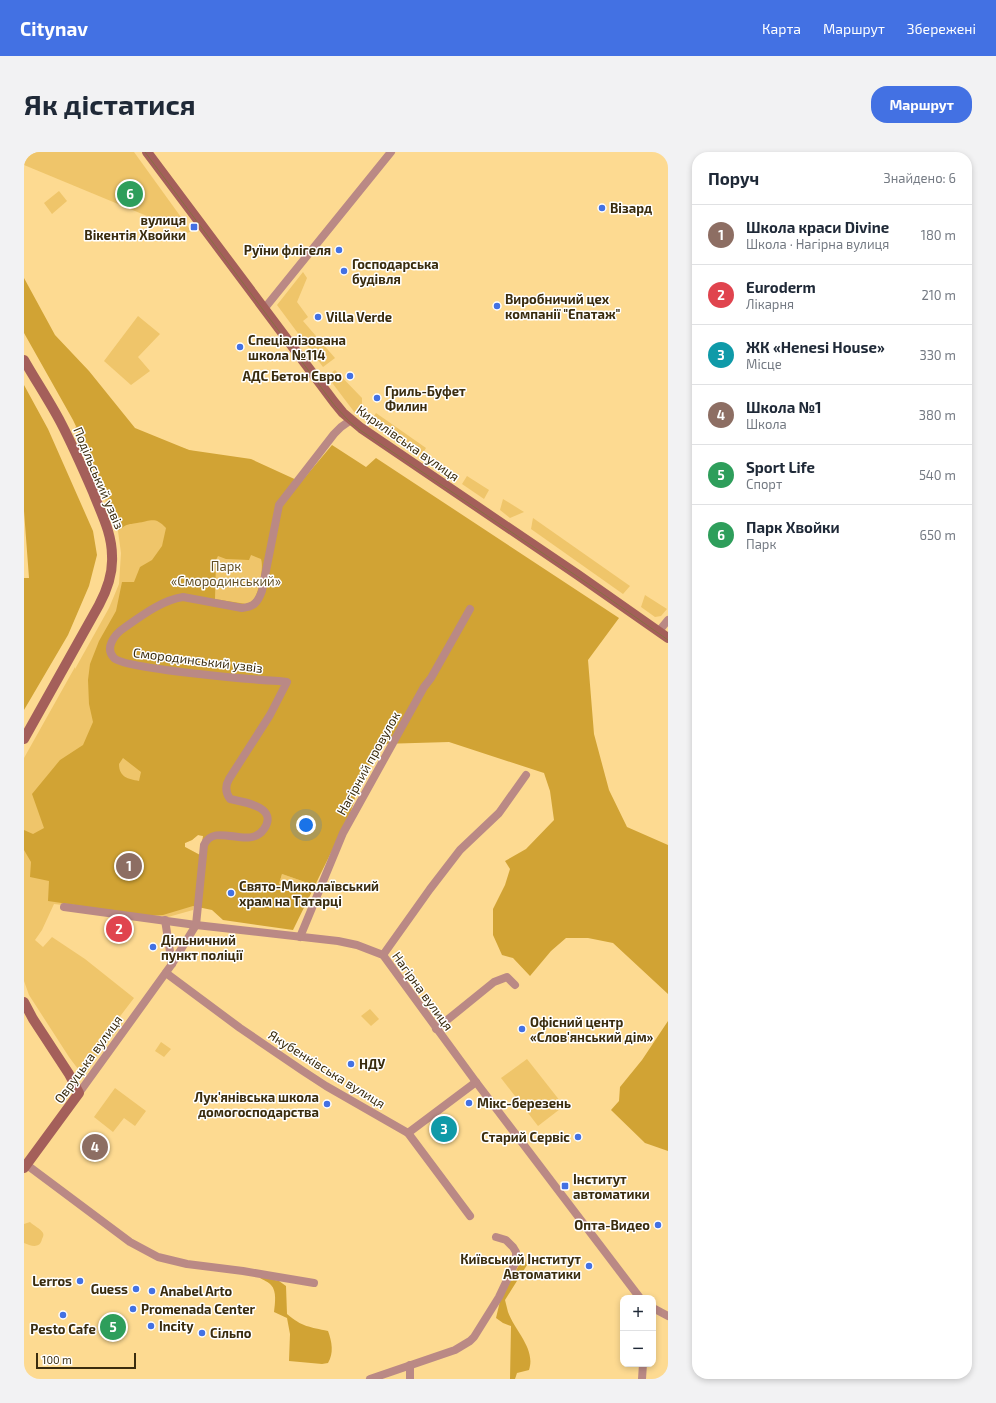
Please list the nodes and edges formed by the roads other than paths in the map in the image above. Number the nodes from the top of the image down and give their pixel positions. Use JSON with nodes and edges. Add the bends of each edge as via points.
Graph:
{"nodes":[{"id":1,"x":147,"y":152,"type":"edge"},
{"id":2,"x":391,"y":152,"type":"edge"},
{"id":3,"x":264,"y":309,"type":"junction"},
{"id":4,"x":24,"y":360,"type":"edge"},
{"id":5,"x":351,"y":420,"type":"junction"},
{"id":6,"x":470,"y":609,"type":"dead end"},
{"id":7,"x":668,"y":620,"type":"edge"},
{"id":8,"x":659,"y":631,"type":"junction"},
{"id":9,"x":668,"y":638,"type":"edge"},
{"id":10,"x":24,"y":739,"type":"edge"},
{"id":11,"x":526,"y":775,"type":"dead end"},
{"id":12,"x":64,"y":907,"type":"dead end"},
{"id":13,"x":165,"y":920,"type":"junction"},
{"id":14,"x":196,"y":925,"type":"junction"},
{"id":15,"x":300,"y":937,"type":"junction"},
{"id":16,"x":383,"y":955,"type":"junction"},
{"id":17,"x":172,"y":964,"type":"junction"},
{"id":18,"x":166,"y":973,"type":"junction"},
{"id":19,"x":515,"y":985,"type":"dead end"},
{"id":20,"x":24,"y":1002,"type":"edge"},
{"id":21,"x":436,"y":1029,"type":"junction"},
{"id":22,"x":476,"y":1082,"type":"junction"},
{"id":23,"x":79,"y":1093,"type":"junction"},
{"id":24,"x":408,"y":1133,"type":"junction"},
{"id":25,"x":25,"y":1167,"type":"edge"},
{"id":26,"x":470,"y":1216,"type":"dead end"},
{"id":27,"x":496,"y":1237,"type":"dead end"},
{"id":28,"x":314,"y":1283,"type":"dead end"},
{"id":29,"x":638,"y":1295,"type":"edge"},
{"id":30,"x":656,"y":1310,"type":"edge"},
{"id":31,"x":668,"y":1316,"type":"edge"},
{"id":32,"x":410,"y":1365,"type":"junction"},
{"id":33,"x":643,"y":1367,"type":"edge"},
{"id":34,"x":370,"y":1379,"type":"edge"},
{"id":35,"x":410,"y":1379,"type":"edge"},
{"id":36,"x":642,"y":1379,"type":"edge"}],
"edges":[{"from":1,"to":3,"type":"main road","name":"Кирилівська вулиця"},
{"from":2,"to":3,"type":"street"},
{"from":3,"to":5,"type":"main road","name":"Кирилівська вулиця","via":[[334,402]]},
{"from":4,"to":10,"type":"main road","name":"Подільський узвіз","via":[[71,443],[106,524],[111,539],[112,556],[107,589]]},
{"from":5,"to":8,"type":"main road","name":"Кирилівська вулиця"},
{"from":5,"to":14,"type":"street","name":"Смородинський узвіз","via":[[334,434],[279,505],[262,592],[255,604],[249,608],[242,608],[183,597],[174,598],[119,631],[111,644],[110,651],[120,662],[192,673],[286,682],[270,715],[229,779],[226,788],[230,799],[260,807],[267,818],[267,825],[262,832],[253,837],[217,835],[206,840]]},
{"from":6,"to":15,"type":"street","name":"Нагірний провулок","via":[[343,833]]},
{"from":7,"to":8,"type":"street"},
{"from":8,"to":9,"type":"main road","name":"Кирилівська вулиця"},
{"from":11,"to":16,"type":"street","via":[[499,813],[460,850]]},
{"from":12,"to":13,"type":"street","name":"Нагірна вулиця"},
{"from":13,"to":14,"type":"street","name":"Нагірна вулиця"},
{"from":13,"to":17,"type":"street"},
{"from":14,"to":15,"type":"street","name":"Нагірна вулиця"},
{"from":14,"to":17,"type":"street","name":"Овруцька вулиця"},
{"from":15,"to":16,"type":"street","name":"Нагірна вулиця","via":[[357,945]]},
{"from":16,"to":21,"type":"street","name":"Нагірна вулиця"},
{"from":17,"to":18,"type":"street","name":"Овруцька вулиця"},
{"from":18,"to":23,"type":"street","name":"Овруцька вулиця"},
{"from":18,"to":24,"type":"street","name":"Якубенківська вулиця","via":[[298,1068]]},
{"from":19,"to":21,"type":"street","via":[[507,977],[494,982]]},
{"from":20,"to":23,"type":"main road"},
{"from":21,"to":22,"type":"street","name":"Нагірна вулиця"},
{"from":22,"to":24,"type":"street"},
{"from":22,"to":29,"type":"street","name":"Нагірна вулиця"},
{"from":23,"to":25,"type":"main road","name":"Овруцька вулиця"},
{"from":24,"to":26,"type":"street"},
{"from":25,"to":28,"type":"street","via":[[130,1242],[158,1257],[187,1264]]},
{"from":27,"to":32,"type":"street","via":[[506,1240],[513,1247],[516,1261],[479,1331],[470,1341],[455,1350]]},
{"from":30,"to":31,"type":"street"},
{"from":32,"to":34,"type":"street"},
{"from":32,"to":35,"type":"street"},
{"from":33,"to":36,"type":"street"}]}
